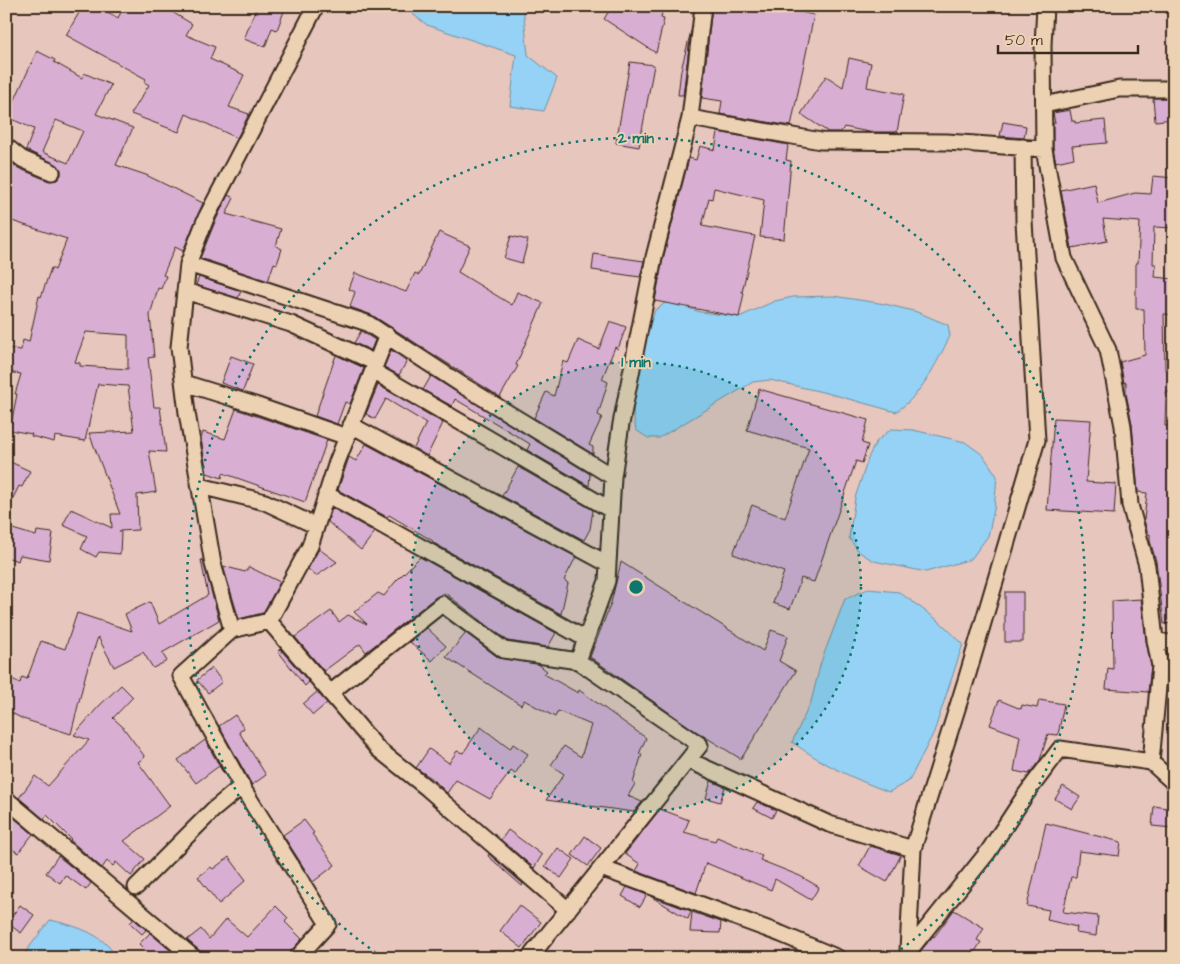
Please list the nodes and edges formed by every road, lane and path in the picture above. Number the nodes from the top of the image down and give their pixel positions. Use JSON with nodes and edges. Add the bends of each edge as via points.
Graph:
{"nodes":[{"id":1,"x":316,"y":6,"type":"edge"},
{"id":2,"x":703,"y":6,"type":"edge"},
{"id":3,"x":1045,"y":6,"type":"edge"},
{"id":4,"x":1174,"y":89,"type":"edge"},
{"id":5,"x":1044,"y":105,"type":"junction"},
{"id":6,"x":690,"y":118,"type":"junction"},
{"id":7,"x":6,"y":146,"type":"edge"},
{"id":8,"x":1023,"y":147,"type":"junction"},
{"id":9,"x":1044,"y":149,"type":"junction"},
{"id":10,"x":52,"y":172,"type":"dead end"},
{"id":11,"x":188,"y":264,"type":"junction"},
{"id":12,"x":185,"y":291,"type":"junction"},
{"id":13,"x":388,"y":335,"type":"junction"},
{"id":14,"x":374,"y":367,"type":"junction"},
{"id":15,"x":184,"y":383,"type":"junction"},
{"id":16,"x":349,"y":431,"type":"junction"},
{"id":17,"x":613,"y":478,"type":"junction"},
{"id":18,"x":200,"y":486,"type":"junction"},
{"id":19,"x":326,"y":494,"type":"junction"},
{"id":20,"x":611,"y":510,"type":"junction"},
{"id":21,"x":316,"y":526,"type":"junction"},
{"id":22,"x":608,"y":564,"type":"junction"},
{"id":23,"x":269,"y":621,"type":"junction"},
{"id":24,"x":232,"y":630,"type":"junction"},
{"id":25,"x":586,"y":639,"type":"junction"},
{"id":26,"x":1155,"y":640,"type":"junction"},
{"id":27,"x":1174,"y":644,"type":"edge"},
{"id":28,"x":578,"y":661,"type":"junction"},
{"id":29,"x":330,"y":693,"type":"junction"},
{"id":30,"x":688,"y":760,"type":"junction"},
{"id":31,"x":1150,"y":762,"type":"junction"},
{"id":32,"x":1174,"y":784,"type":"edge"},
{"id":33,"x":242,"y":786,"type":"junction"},
{"id":34,"x":6,"y":799,"type":"edge"},
{"id":35,"x":913,"y":849,"type":"junction"},
{"id":36,"x":601,"y":868,"type":"junction"},
{"id":37,"x":136,"y":887,"type":"dead end"},
{"id":38,"x":568,"y":910,"type":"junction"},
{"id":39,"x":907,"y":954,"type":"edge"},
{"id":40,"x":194,"y":958,"type":"edge"},
{"id":41,"x":297,"y":958,"type":"edge"},
{"id":42,"x":529,"y":958,"type":"edge"},
{"id":43,"x":838,"y":958,"type":"edge"}],
"edges":[{"from":1,"to":11,"type":"street","via":[[206,218]]},
{"from":2,"to":6,"type":"street"},
{"from":3,"to":5,"type":"street"},
{"from":4,"to":5,"type":"street","via":[[1120,89]]},
{"from":5,"to":9,"type":"street"},
{"from":6,"to":8,"type":"street","via":[[821,141],[947,142]]},
{"from":6,"to":17,"type":"street","via":[[654,257],[620,424]]},
{"from":7,"to":10,"type":"street","via":[[22,160]]},
{"from":8,"to":9,"type":"street"},
{"from":8,"to":35,"type":"street","via":[[1024,221],[1037,440]]},
{"from":9,"to":26,"type":"street","via":[[1064,258],[1108,350],[1123,426],[1130,505],[1147,566]]},
{"from":11,"to":12,"type":"street"},
{"from":11,"to":13,"type":"street","via":[[367,323]]},
{"from":12,"to":14,"type":"street","via":[[291,324]]},
{"from":12,"to":15,"type":"street","via":[[179,347]]},
{"from":13,"to":14,"type":"street"},
{"from":13,"to":17,"type":"street","via":[[462,386]]},
{"from":14,"to":16,"type":"street"},
{"from":14,"to":20,"type":"street"},
{"from":15,"to":16,"type":"street"},
{"from":15,"to":18,"type":"street"},
{"from":16,"to":19,"type":"street"},
{"from":16,"to":22,"type":"street"},
{"from":17,"to":20,"type":"street"},
{"from":18,"to":21,"type":"street","via":[[265,502]]},
{"from":18,"to":24,"type":"street","via":[[213,564]]},
{"from":19,"to":21,"type":"street"},
{"from":19,"to":25,"type":"street"},
{"from":20,"to":22,"type":"street"},
{"from":21,"to":23,"type":"street","via":[[310,546]]},
{"from":22,"to":25,"type":"street","via":[[607,581]]},
{"from":23,"to":24,"type":"street"},
{"from":23,"to":29,"type":"street"},
{"from":24,"to":33,"type":"street","via":[[182,676]]},
{"from":25,"to":28,"type":"street"},
{"from":26,"to":27,"type":"street"},
{"from":26,"to":31,"type":"street","via":[[1160,666]]},
{"from":28,"to":29,"type":"street","via":[[504,650],[442,604]]},
{"from":28,"to":30,"type":"street","via":[[700,745]]},
{"from":29,"to":38,"type":"street","via":[[378,749]]},
{"from":30,"to":35,"type":"street","via":[[830,824]]},
{"from":30,"to":36,"type":"street"},
{"from":31,"to":32,"type":"street"},
{"from":31,"to":39,"type":"street","via":[[1060,749],[988,852]]},
{"from":33,"to":37,"type":"street","via":[[213,810]]},
{"from":33,"to":41,"type":"street","via":[[328,924]]},
{"from":34,"to":40,"type":"street"},
{"from":35,"to":39,"type":"street"},
{"from":36,"to":38,"type":"street"},
{"from":36,"to":43,"type":"street"},
{"from":38,"to":42,"type":"street"}]}
